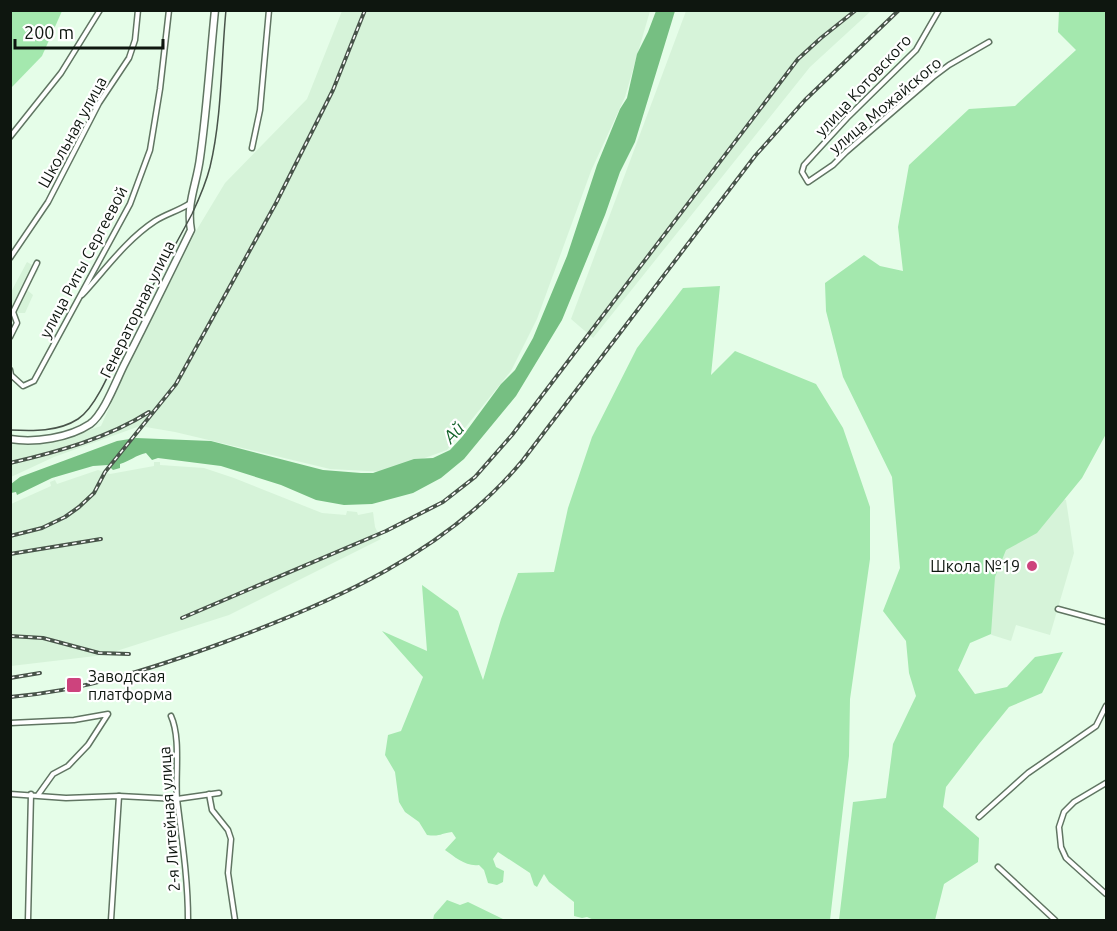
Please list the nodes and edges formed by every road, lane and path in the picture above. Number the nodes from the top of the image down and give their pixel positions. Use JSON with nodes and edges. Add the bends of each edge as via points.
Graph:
{"nodes":[{"id":1,"x":100,"y":10,"type":"edge"},
{"id":2,"x":138,"y":10,"type":"edge"},
{"id":3,"x":169,"y":10,"type":"edge"},
{"id":4,"x":215,"y":10,"type":"edge"},
{"id":5,"x":269,"y":10,"type":"edge"},
{"id":6,"x":939,"y":10,"type":"edge"},
{"id":7,"x":989,"y":42,"type":"dead end"},
{"id":8,"x":10,"y":137,"type":"edge"},
{"id":9,"x":252,"y":148,"type":"dead end"},
{"id":10,"x":802,"y":172,"type":"joint"},
{"id":11,"x":189,"y":204,"type":"junction"},
{"id":12,"x":10,"y":258,"type":"edge"},
{"id":13,"x":37,"y":263,"type":"dead end"},
{"id":14,"x":77,"y":300,"type":"junction"},
{"id":15,"x":10,"y":337,"type":"edge"},
{"id":16,"x":10,"y":370,"type":"edge"},
{"id":17,"x":10,"y":439,"type":"edge"},
{"id":18,"x":1058,"y":609,"type":"dead end"},
{"id":19,"x":1107,"y":622,"type":"edge"},
{"id":20,"x":1107,"y":706,"type":"edge"},
{"id":21,"x":171,"y":716,"type":"dead end"},
{"id":22,"x":10,"y":723,"type":"edge"},
{"id":23,"x":1107,"y":783,"type":"edge"},
{"id":24,"x":219,"y":793,"type":"dead end"},
{"id":25,"x":10,"y":794,"type":"edge"},
{"id":26,"x":31,"y":794,"type":"junction"},
{"id":27,"x":209,"y":794,"type":"junction"},
{"id":28,"x":38,"y":795,"type":"junction"},
{"id":29,"x":119,"y":796,"type":"junction"},
{"id":30,"x":177,"y":799,"type":"junction"},
{"id":31,"x":979,"y":817,"type":"dead end"},
{"id":32,"x":998,"y":867,"type":"dead end"},
{"id":33,"x":1107,"y":894,"type":"edge"},
{"id":34,"x":28,"y":921,"type":"edge"},
{"id":35,"x":111,"y":921,"type":"edge"},
{"id":36,"x":188,"y":921,"type":"edge"},
{"id":37,"x":235,"y":921,"type":"edge"},
{"id":38,"x":1055,"y":921,"type":"edge"}],
"edges":[{"from":1,"to":8,"type":"street","via":[[61,73]]},
{"from":2,"to":12,"type":"street","name":"Школьная улица","via":[[129,58],[99,103],[48,202]]},
{"from":3,"to":14,"type":"street","name":"улица Риты Сергеевой","via":[[150,150],[130,204]]},
{"from":4,"to":11,"type":"main road","name":"Генераторная улица","via":[[200,160]]},
{"from":5,"to":9,"type":"street","via":[[260,110]]},
{"from":6,"to":10,"type":"street","name":"улица Котовского","via":[[916,50],[849,116]]},
{"from":7,"to":10,"type":"street","name":"улица Можайского","via":[[933,77],[833,165],[808,182]]},
{"from":11,"to":14,"type":"street","via":[[157,220],[132,240]]},
{"from":11,"to":17,"type":"main road","name":"Генераторная улица","via":[[191,230],[99,414],[79,429],[42,439]]},
{"from":13,"to":15,"type":"street","via":[[13,312],[17,323]]},
{"from":14,"to":16,"type":"street","name":"улица Риты Сергеевой","via":[[34,381],[22,386]]},
{"from":18,"to":19,"type":"street"},
{"from":20,"to":31,"type":"street","via":[[1096,726],[1028,773]]},
{"from":21,"to":30,"type":"street","name":"2-я Литейная улица"},
{"from":22,"to":28,"type":"street","via":[[108,714],[88,745],[68,766],[53,774]]},
{"from":23,"to":33,"type":"street","via":[[1074,802],[1064,812],[1059,827],[1066,858]]},
{"from":24,"to":27,"type":"street"},
{"from":25,"to":26,"type":"street"},
{"from":26,"to":28,"type":"street"},
{"from":26,"to":34,"type":"street"},
{"from":27,"to":30,"type":"street"},
{"from":27,"to":37,"type":"street","via":[[212,810],[231,839],[228,873]]},
{"from":28,"to":29,"type":"street"},
{"from":29,"to":30,"type":"street"},
{"from":29,"to":35,"type":"street"},
{"from":30,"to":36,"type":"street","name":"2-я Литейная улица","via":[[186,865]]},
{"from":32,"to":38,"type":"street"}]}
